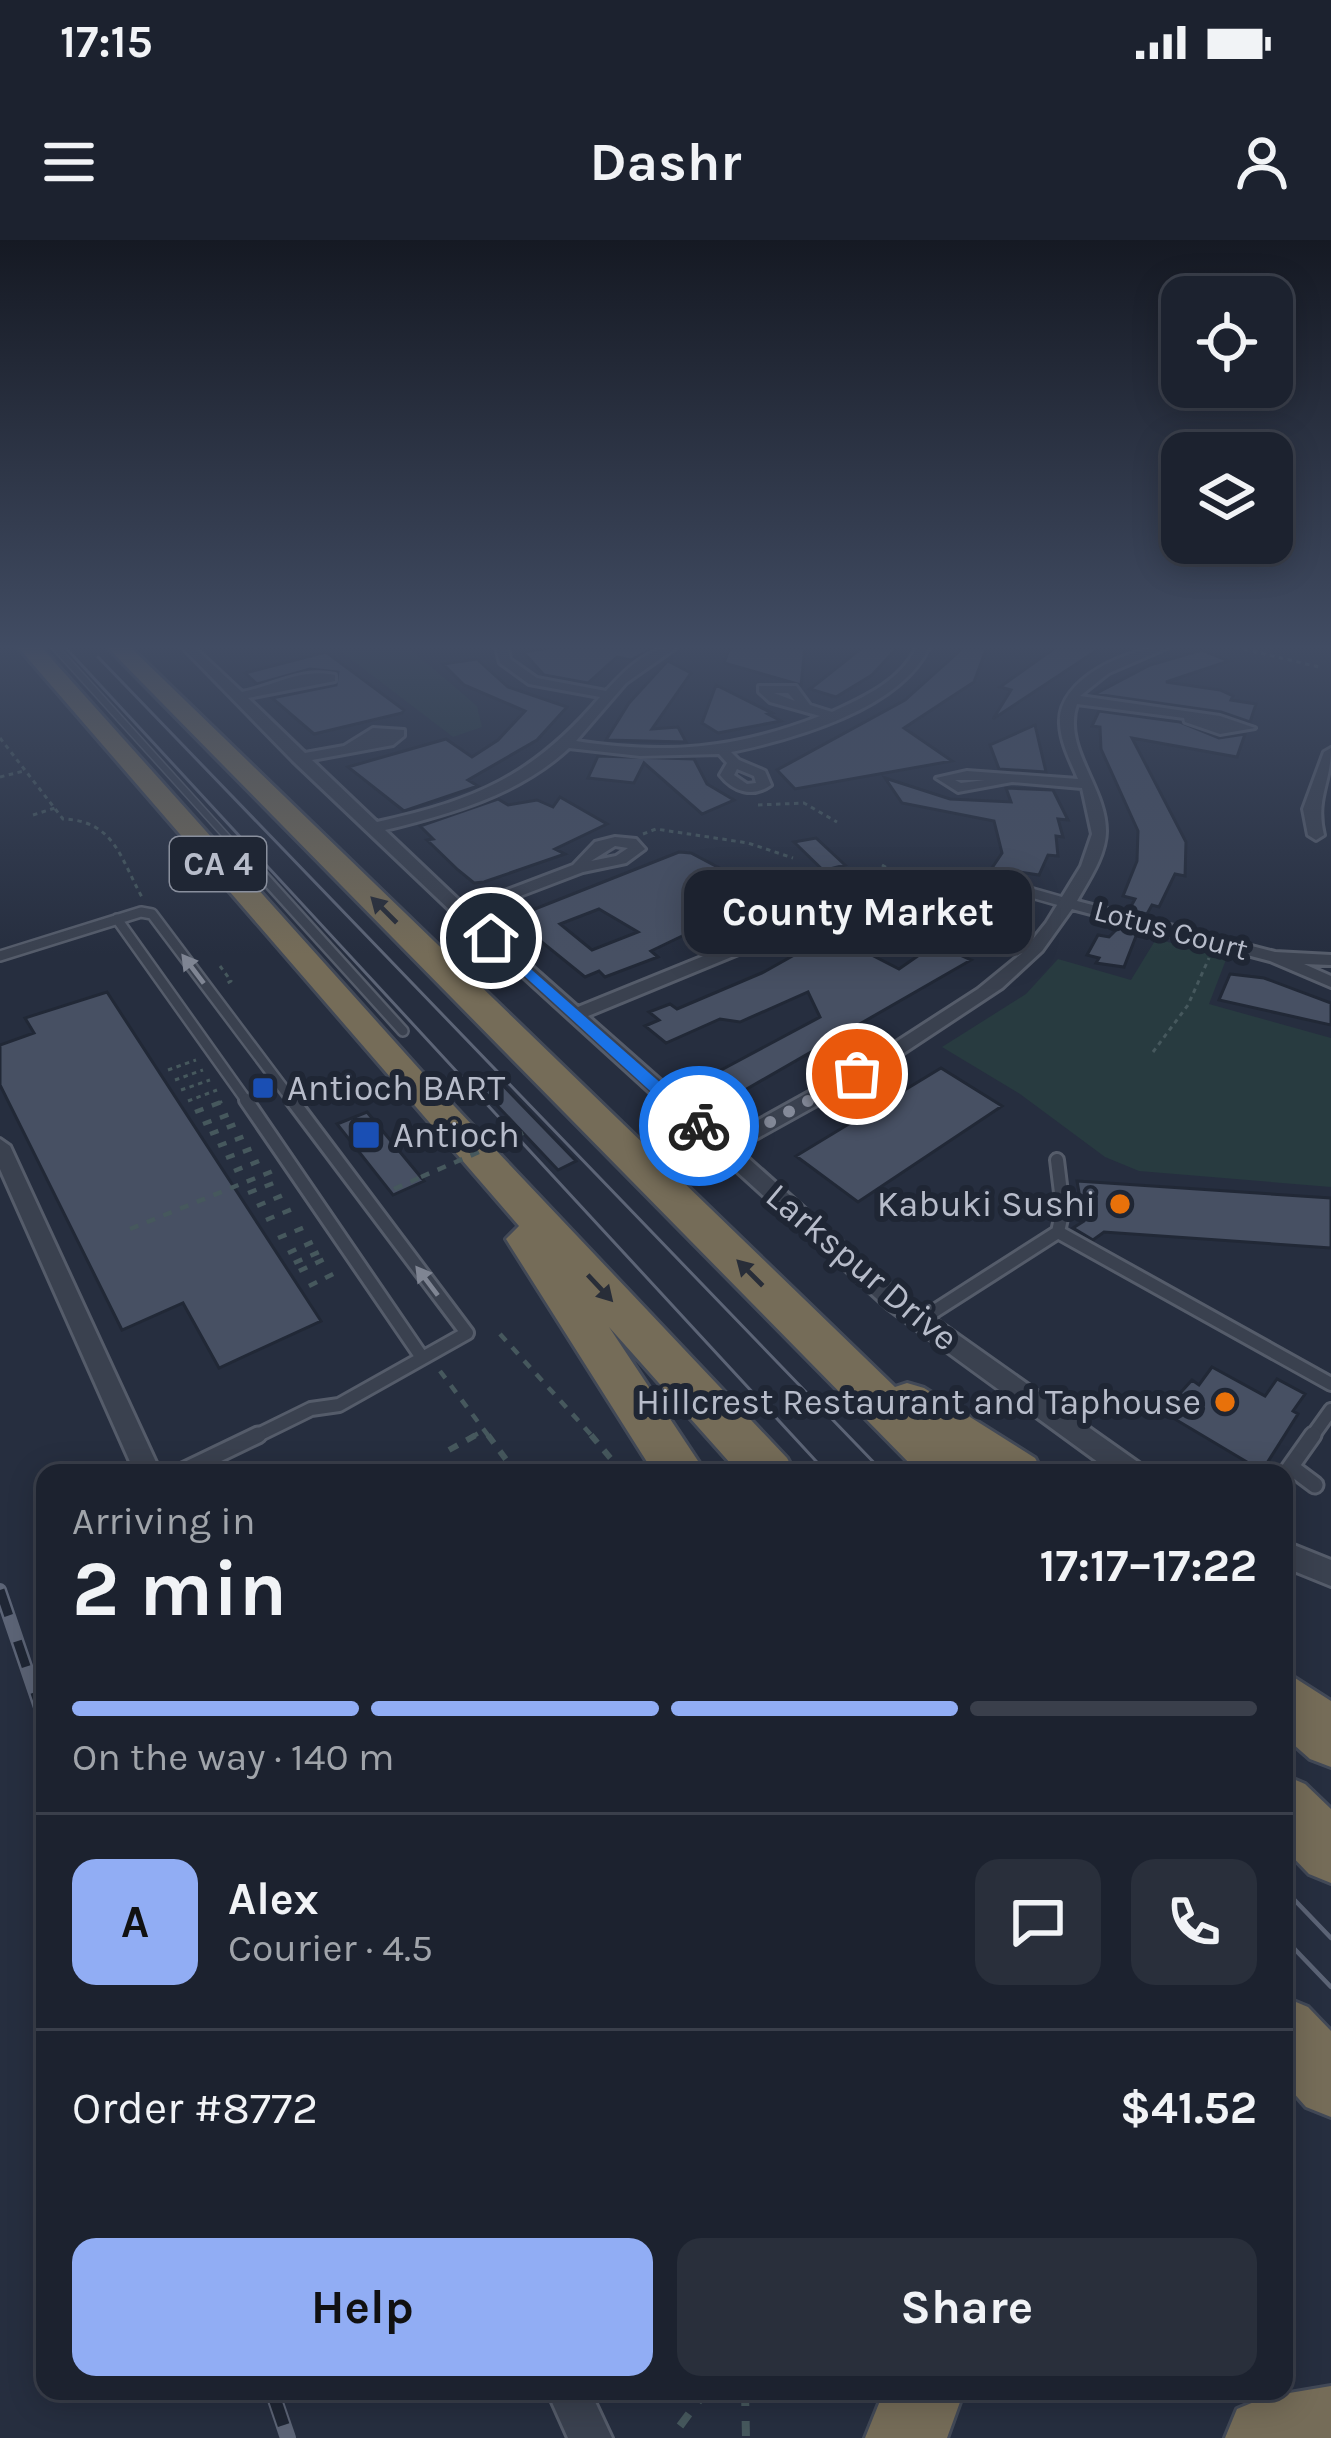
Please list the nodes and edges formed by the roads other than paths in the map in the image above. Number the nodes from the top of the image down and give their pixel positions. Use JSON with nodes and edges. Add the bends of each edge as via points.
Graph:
{"nodes":[{"id":1,"x":120,"y":750,"type":"edge"},
{"id":2,"x":151,"y":750,"type":"edge"},
{"id":3,"x":222,"y":750,"type":"edge"},
{"id":4,"x":290,"y":750,"type":"edge"},
{"id":5,"x":335,"y":750,"type":"edge"},
{"id":6,"x":559,"y":750,"type":"edge"},
{"id":7,"x":613,"y":750,"type":"edge"},
{"id":8,"x":722,"y":750,"type":"joint"},
{"id":9,"x":1073,"y":750,"type":"edge"},
{"id":10,"x":1331,"y":752,"type":"edge"},
{"id":11,"x":298,"y":758,"type":"junction"},
{"id":12,"x":734,"y":763,"type":"dead end"},
{"id":13,"x":1005,"y":782,"type":"dead end"},
{"id":14,"x":1084,"y":784,"type":"junction"},
{"id":15,"x":372,"y":828,"type":"junction"},
{"id":16,"x":1316,"y":835,"type":"dead end"},
{"id":17,"x":579,"y":868,"type":"dead end"},
{"id":18,"x":1067,"y":903,"type":"junction"},
{"id":19,"x":463,"y":913,"type":"junction"},
{"id":20,"x":117,"y":919,"type":"junction"},
{"id":21,"x":1034,"y":951,"type":"junction"},
{"id":22,"x":727,"y":953,"type":"dead end"},
{"id":23,"x":0,"y":956,"type":"edge"},
{"id":24,"x":1275,"y":957,"type":"junction"},
{"id":25,"x":1331,"y":960,"type":"edge"},
{"id":26,"x":1331,"y":982,"type":"edge"},
{"id":27,"x":577,"y":1014,"type":"junction"},
{"id":28,"x":403,"y":1031,"type":"dead end"},
{"id":29,"x":464,"y":1140,"type":"junction"},
{"id":30,"x":0,"y":1147,"type":"edge"},
{"id":31,"x":723,"y":1148,"type":"junction"},
{"id":32,"x":1058,"y":1160,"type":"dead end"},
{"id":33,"x":1058,"y":1232,"type":"junction"},
{"id":34,"x":919,"y":1321,"type":"junction"},
{"id":35,"x":421,"y":1356,"type":"junction"},
{"id":36,"x":833,"y":1356,"type":"junction"},
{"id":37,"x":1331,"y":1384,"type":"edge"},
{"id":38,"x":1331,"y":1410,"type":"edge"},
{"id":39,"x":144,"y":1464,"type":"edge"},
{"id":40,"x":197,"y":1464,"type":"edge"},
{"id":41,"x":675,"y":1464,"type":"edge"},
{"id":42,"x":762,"y":1464,"type":"edge"},
{"id":43,"x":942,"y":1464,"type":"edge"},
{"id":44,"x":1004,"y":1464,"type":"edge"},
{"id":45,"x":1119,"y":1464,"type":"edge"},
{"id":46,"x":1292,"y":1464,"type":"edge"},
{"id":47,"x":1293,"y":1474,"type":"edge"},
{"id":48,"x":1315,"y":1486,"type":"dead end"},
{"id":49,"x":1293,"y":1557,"type":"edge"},
{"id":50,"x":1331,"y":1573,"type":"edge"},
{"id":51,"x":1293,"y":1706,"type":"edge"},
{"id":52,"x":1331,"y":1738,"type":"edge"},
{"id":53,"x":1293,"y":1814,"type":"edge"},
{"id":54,"x":1331,"y":1852,"type":"edge"},
{"id":55,"x":1293,"y":2041,"type":"edge"},
{"id":56,"x":1331,"y":2082,"type":"edge"},
{"id":57,"x":572,"y":2400,"type":"edge"},
{"id":58,"x":921,"y":2400,"type":"edge"},
{"id":59,"x":1331,"y":2427,"type":"edge"},
{"id":60,"x":590,"y":2438,"type":"edge"},
{"id":61,"x":906,"y":2438,"type":"edge"},
{"id":62,"x":1266,"y":2438,"type":"edge"}],
"edges":[{"from":1,"to":29,"type":"highway","number":"CA 4"},
{"from":2,"to":28,"type":"lane","via":[[399,1017]]},
{"from":36,"to":3,"type":"highway","number":"CA 4","one_way":true},
{"from":4,"to":11,"type":"street","name":"Larkspur Drive"},
{"from":5,"to":11,"type":"street"},
{"from":6,"to":15,"type":"street","via":[[482,795]]},
{"from":7,"to":8,"type":"street"},
{"from":8,"to":12,"type":"street"},
{"from":9,"to":14,"type":"street"},
{"from":10,"to":16,"type":"street","via":[[1310,809]]},
{"from":11,"to":15,"type":"street","name":"Larkspur Drive"},
{"from":13,"to":14,"type":"street"},
{"from":14,"to":18,"type":"street","via":[[1099,843]]},
{"from":15,"to":19,"type":"street","name":"Larkspur Drive"},
{"from":17,"to":19,"type":"street"},
{"from":18,"to":21,"type":"street"},
{"from":18,"to":21,"type":"lane","via":[[1014,888],[983,936]]},
{"from":18,"to":24,"type":"street","name":"Lotus Court"},
{"from":19,"to":27,"type":"street","name":"Larkspur Drive"},
{"from":20,"to":23,"type":"lane"},
{"from":20,"to":35,"type":"lane"},
{"from":35,"to":20,"type":"lane","one_way":true,"via":[[467,1333],[152,914]]},
{"from":21,"to":31,"type":"street","via":[[921,1034]]},
{"from":22,"to":27,"type":"street"},
{"from":24,"to":25,"type":"street","name":"Lotus Court"},
{"from":24,"to":26,"type":"street","name":"Lotus Court"},
{"from":27,"to":31,"type":"street","name":"Larkspur Drive"},
{"from":29,"to":41,"type":"highway"},
{"from":29,"to":42,"type":"highway","number":"CA 4","one_way":true},
{"from":30,"to":39,"type":"street"},
{"from":31,"to":34,"type":"street","name":"Larkspur Drive"},
{"from":32,"to":33,"type":"lane"},
{"from":33,"to":34,"type":"lane"},
{"from":33,"to":37,"type":"lane"},
{"from":34,"to":45,"type":"street","name":"Larkspur Drive"},
{"from":35,"to":40,"type":"lane","via":[[339,1405],[310,1409]]},
{"from":36,"to":43,"type":"highway","number":"CA 4"},
{"from":36,"to":44,"type":"highway"},
{"from":38,"to":46,"type":"lane"},
{"from":47,"to":48,"type":"lane"},
{"from":49,"to":50,"type":"street"},
{"from":51,"to":52,"type":"highway"},
{"from":53,"to":54,"type":"highway"},
{"from":55,"to":56,"type":"highway"},
{"from":57,"to":60,"type":"street"},
{"from":58,"to":61,"type":"highway"},
{"from":59,"to":62,"type":"highway"}]}
